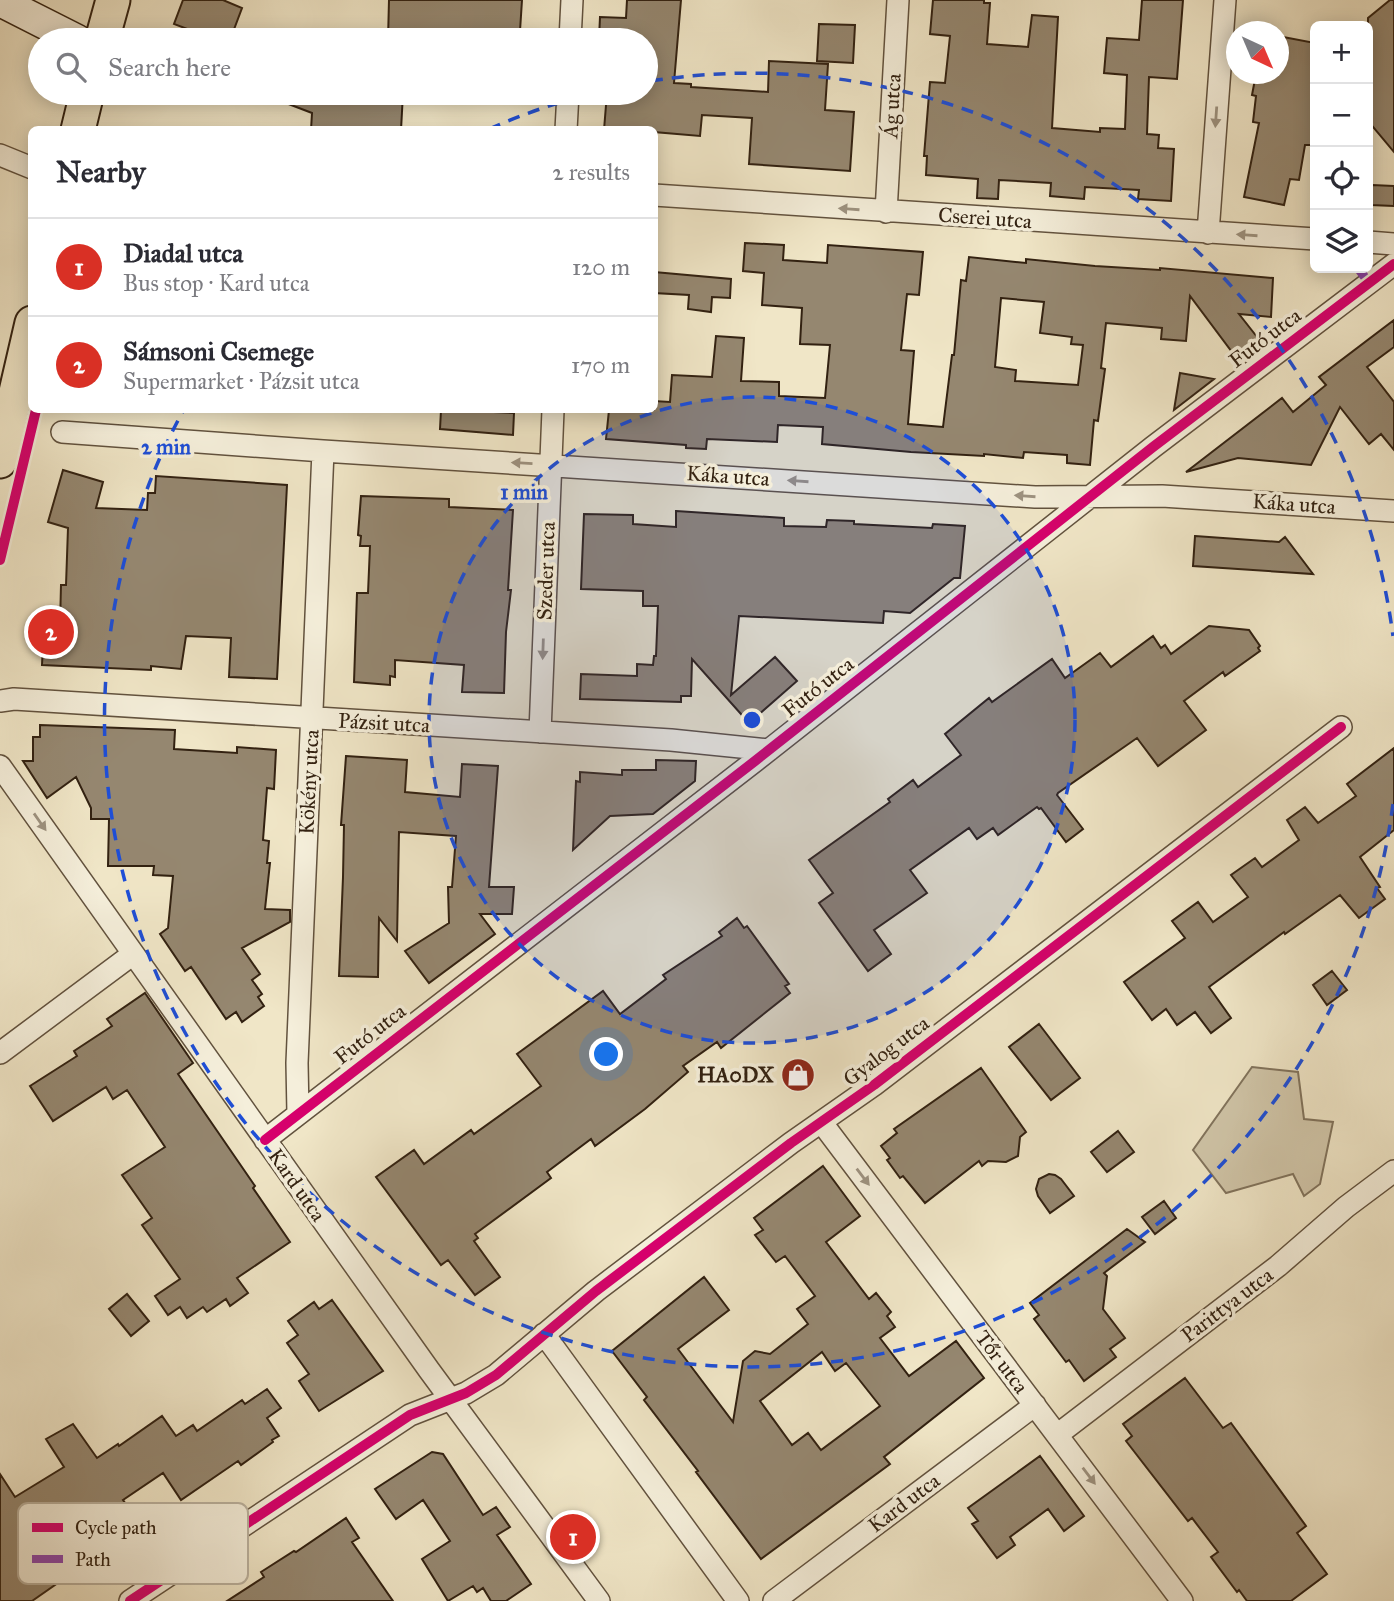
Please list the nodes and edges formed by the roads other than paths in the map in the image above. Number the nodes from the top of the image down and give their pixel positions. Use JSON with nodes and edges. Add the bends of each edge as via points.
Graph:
{"nodes":[{"id":1,"x":113,"y":0,"type":"edge"},
{"id":2,"x":572,"y":0,"type":"edge"},
{"id":3,"x":898,"y":0,"type":"edge"},
{"id":4,"x":1224,"y":0,"type":"edge"},
{"id":5,"x":0,"y":1,"type":"edge"},
{"id":6,"x":53,"y":28,"type":"edge"},
{"id":7,"x":105,"y":28,"type":"edge"},
{"id":8,"x":571,"y":28,"type":"edge"},
{"id":9,"x":84,"y":105,"type":"edge"},
{"id":10,"x":567,"y":105,"type":"edge"},
{"id":11,"x":79,"y":126,"type":"edge"},
{"id":12,"x":566,"y":126,"type":"edge"},
{"id":13,"x":0,"y":155,"type":"edge"},
{"id":14,"x":28,"y":167,"type":"edge"},
{"id":15,"x":658,"y":195,"type":"edge"},
{"id":16,"x":886,"y":212,"type":"junction"},
{"id":17,"x":1208,"y":233,"type":"junction"},
{"id":18,"x":1310,"y":239,"type":"edge"},
{"id":19,"x":1373,"y":242,"type":"edge"},
{"id":20,"x":1394,"y":244,"type":"edge"},
{"id":21,"x":1394,"y":264,"type":"edge"},
{"id":22,"x":28,"y":340,"type":"edge"},
{"id":23,"x":553,"y":413,"type":"edge"},
{"id":24,"x":62,"y":432,"type":"dead end"},
{"id":25,"x":323,"y":451,"type":"junction"},
{"id":26,"x":0,"y":461,"type":"edge"},
{"id":27,"x":551,"y":464,"type":"junction"},
{"id":28,"x":1093,"y":496,"type":"junction"},
{"id":29,"x":1394,"y":510,"type":"edge"},
{"id":30,"x":0,"y":701,"type":"edge"},
{"id":31,"x":312,"y":718,"type":"junction"},
{"id":32,"x":1341,"y":727,"type":"dead end"},
{"id":33,"x":540,"y":732,"type":"junction"},
{"id":34,"x":769,"y":750,"type":"junction"},
{"id":35,"x":0,"y":766,"type":"edge"},
{"id":36,"x":133,"y":954,"type":"junction"},
{"id":37,"x":0,"y":1053,"type":"edge"},
{"id":38,"x":298,"y":1114,"type":"junction"},
{"id":39,"x":822,"y":1123,"type":"junction"},
{"id":40,"x":265,"y":1140,"type":"junction"},
{"id":41,"x":1394,"y":1171,"type":"edge"},
{"id":42,"x":544,"y":1334,"type":"junction"},
{"id":43,"x":450,"y":1399,"type":"junction"},
{"id":44,"x":1035,"y":1405,"type":"junction"},
{"id":45,"x":1057,"y":1435,"type":"junction"},
{"id":46,"x":248,"y":1523,"type":"edge"},
{"id":47,"x":156,"y":1584,"type":"edge"},
{"id":48,"x":130,"y":1601,"type":"edge"},
{"id":49,"x":598,"y":1601,"type":"edge"},
{"id":50,"x":738,"y":1601,"type":"edge"},
{"id":51,"x":774,"y":1601,"type":"edge"},
{"id":52,"x":1182,"y":1601,"type":"edge"}],
"edges":[{"from":1,"to":7,"type":"main road"},
{"from":2,"to":8,"type":"street"},
{"from":3,"to":16,"type":"street","name":"Ág utca"},
{"from":4,"to":17,"type":"street","one_way":true},
{"from":5,"to":6,"type":"street"},
{"from":9,"to":11,"type":"main road"},
{"from":10,"to":12,"type":"street"},
{"from":13,"to":14,"type":"street"},
{"from":16,"to":15,"type":"street","name":"Cserei utca","one_way":true},
{"from":16,"to":17,"type":"street","name":"Cserei utca"},
{"from":18,"to":17,"type":"street","name":"Cserei utca","one_way":true},
{"from":19,"to":20,"type":"street"},
{"from":21,"to":28,"type":"street","name":"Futó utca"},
{"from":22,"to":26,"type":"main road"},
{"from":23,"to":27,"type":"street","name":"Szeder utca"},
{"from":24,"to":25,"type":"street","name":"Káka utca"},
{"from":27,"to":25,"type":"street","name":"Káka utca","one_way":true},
{"from":25,"to":31,"type":"street","name":"Kökény utca"},
{"from":28,"to":27,"type":"street","name":"Káka utca","one_way":true,"via":[[1035,497]]},
{"from":27,"to":33,"type":"street","name":"Szeder utca","one_way":true},
{"from":28,"to":29,"type":"street","name":"Káka utca"},
{"from":28,"to":34,"type":"street","name":"Futó utca"},
{"from":30,"to":31,"type":"street","name":"Pázsit utca"},
{"from":31,"to":33,"type":"street","name":"Pázsit utca"},
{"from":31,"to":38,"type":"street","name":"Kökény utca"},
{"from":32,"to":39,"type":"street","name":"Gyalog utca"},
{"from":33,"to":34,"type":"street","name":"Pázsit utca"},
{"from":34,"to":38,"type":"street","name":"Futó utca"},
{"from":35,"to":36,"type":"street","name":"Kard utca","one_way":true},
{"from":36,"to":37,"type":"street"},
{"from":36,"to":40,"type":"street","name":"Kard utca"},
{"from":38,"to":40,"type":"street","name":"Futó utca"},
{"from":39,"to":42,"type":"street","name":"Gyalog utca"},
{"from":39,"to":44,"type":"street","name":"Tőr utca","one_way":true},
{"from":40,"to":43,"type":"street","name":"Kard utca"},
{"from":41,"to":45,"type":"street","name":"Parittya utca"},
{"from":42,"to":43,"type":"street","name":"Gyalog utca","via":[[480,1386]]},
{"from":42,"to":50,"type":"street"},
{"from":43,"to":46,"type":"street","name":"Gyalog utca","via":[[410,1415]]},
{"from":43,"to":49,"type":"street","name":"Kard utca"},
{"from":44,"to":45,"type":"street","name":"Tőr utca"},
{"from":44,"to":51,"type":"street","name":"Kard utca"},
{"from":45,"to":52,"type":"street","name":"Tőr utca","one_way":true},
{"from":47,"to":48,"type":"street","name":"Gyalog utca"}]}
